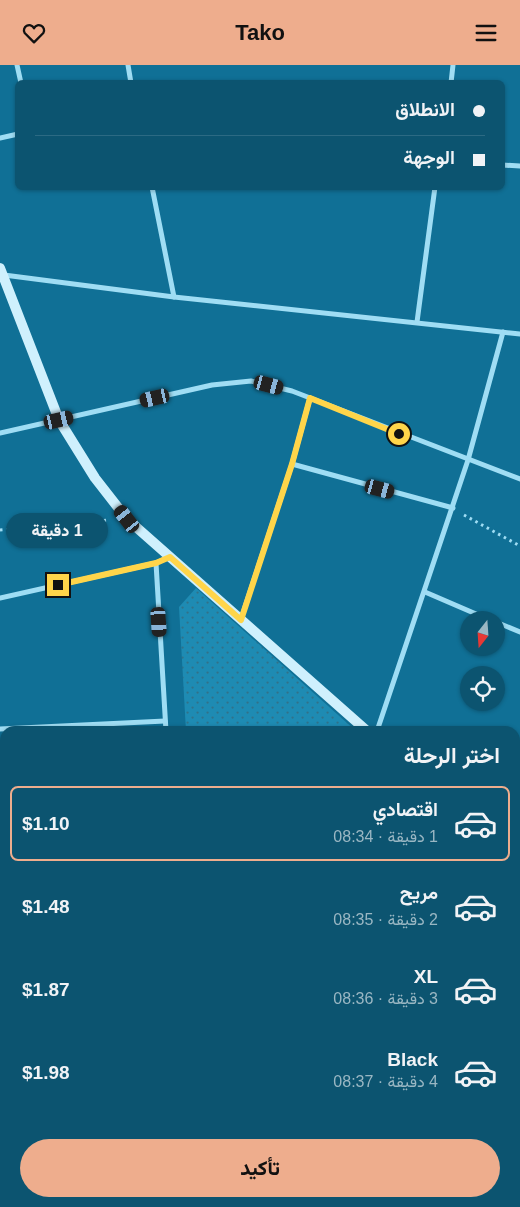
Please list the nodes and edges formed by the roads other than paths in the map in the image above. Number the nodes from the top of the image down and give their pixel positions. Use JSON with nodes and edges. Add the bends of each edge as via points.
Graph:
{"nodes":[{"id":1,"x":16,"y":65,"type":"edge"},
{"id":2,"x":128,"y":65,"type":"edge"},
{"id":3,"x":453,"y":65,"type":"edge"},
{"id":4,"x":20,"y":80,"type":"edge"},
{"id":5,"x":130,"y":80,"type":"edge"},
{"id":6,"x":451,"y":80,"type":"edge"},
{"id":7,"x":15,"y":135,"type":"edge"},
{"id":8,"x":0,"y":138,"type":"edge"},
{"id":9,"x":505,"y":165,"type":"edge"},
{"id":10,"x":520,"y":166,"type":"edge"},
{"id":11,"x":153,"y":190,"type":"edge"},
{"id":12,"x":435,"y":190,"type":"edge"},
{"id":13,"x":2,"y":271,"type":"edge"},
{"id":14,"x":174,"y":297,"type":"junction"},
{"id":15,"x":417,"y":322,"type":"junction"},
{"id":16,"x":503,"y":332,"type":"junction"},
{"id":17,"x":520,"y":334,"type":"edge"},
{"id":18,"x":310,"y":398,"type":"junction"},
{"id":19,"x":59,"y":420,"type":"junction"},
{"id":20,"x":0,"y":433,"type":"edge"},
{"id":21,"x":468,"y":460,"type":"junction"},
{"id":22,"x":292,"y":464,"type":"junction"},
{"id":23,"x":520,"y":479,"type":"edge"},
{"id":24,"x":453,"y":508,"type":"junction"},
{"id":25,"x":170,"y":557,"type":"junction"},
{"id":26,"x":156,"y":563,"type":"junction"},
{"id":27,"x":425,"y":593,"type":"junction"},
{"id":28,"x":0,"y":599,"type":"edge"},
{"id":29,"x":468,"y":611,"type":"edge"},
{"id":30,"x":241,"y":620,"type":"junction"},
{"id":31,"x":505,"y":626,"type":"edge"},
{"id":32,"x":520,"y":632,"type":"edge"},
{"id":33,"x":165,"y":721,"type":"junction"},
{"id":34,"x":62,"y":726,"type":"edge"},
{"id":35,"x":166,"y":726,"type":"edge"},
{"id":36,"x":360,"y":726,"type":"edge"},
{"id":37,"x":379,"y":726,"type":"edge"}],
"edges":[{"from":1,"to":4,"type":"street"},
{"from":2,"to":5,"type":"street"},
{"from":3,"to":6,"type":"street"},
{"from":7,"to":8,"type":"street"},
{"from":9,"to":10,"type":"street"},
{"from":11,"to":14,"type":"street"},
{"from":12,"to":15,"type":"street"},
{"from":13,"to":14,"type":"street"},
{"from":13,"to":19,"type":"street"},
{"from":14,"to":15,"type":"street"},
{"from":15,"to":16,"type":"street"},
{"from":16,"to":17,"type":"street"},
{"from":16,"to":21,"type":"street"},
{"from":18,"to":19,"type":"street","via":[[260,382],[242,380]]},
{"from":18,"to":21,"type":"street"},
{"from":18,"to":22,"type":"street"},
{"from":19,"to":20,"type":"street"},
{"from":19,"to":25,"type":"street","via":[[95,477],[127,519]]},
{"from":21,"to":23,"type":"street"},
{"from":21,"to":24,"type":"street"},
{"from":22,"to":24,"type":"street"},
{"from":22,"to":30,"type":"street"},
{"from":24,"to":27,"type":"street"},
{"from":25,"to":26,"type":"street"},
{"from":25,"to":30,"type":"street"},
{"from":26,"to":28,"type":"street"},
{"from":26,"to":33,"type":"street"},
{"from":27,"to":29,"type":"street"},
{"from":27,"to":37,"type":"street"},
{"from":30,"to":36,"type":"street"},
{"from":31,"to":32,"type":"street"},
{"from":33,"to":34,"type":"street"},
{"from":33,"to":35,"type":"street"}]}
